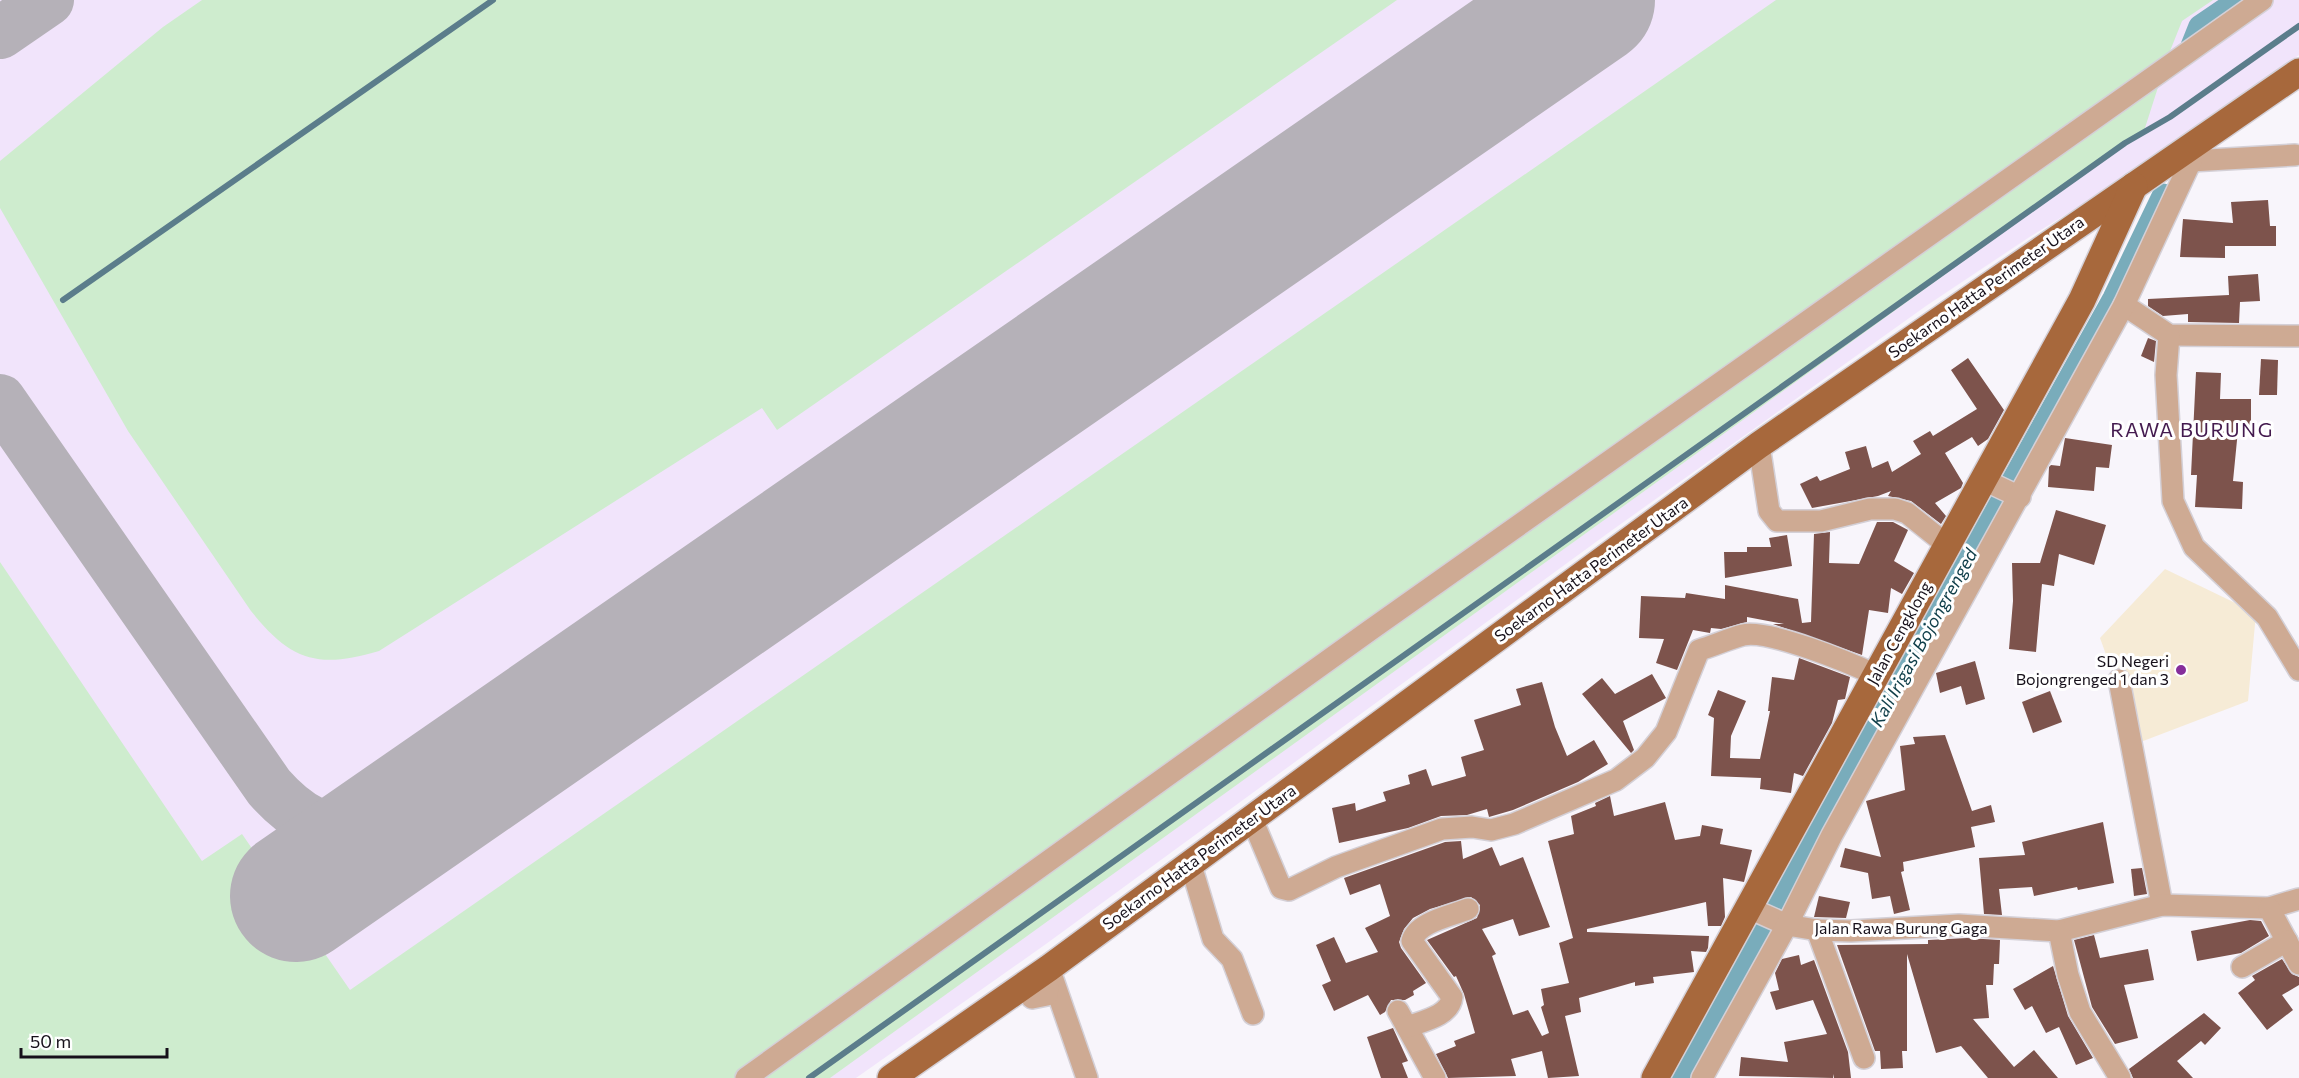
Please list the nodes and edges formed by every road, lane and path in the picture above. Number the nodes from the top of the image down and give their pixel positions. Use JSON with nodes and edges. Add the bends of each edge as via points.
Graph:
{"nodes":[{"id":1,"x":2262,"y":0,"type":"edge"},
{"id":2,"x":2299,"y":72,"type":"edge"},
{"id":3,"x":2295,"y":155,"type":"dead end"},
{"id":4,"x":2187,"y":157,"type":"junction"},
{"id":5,"x":2134,"y":185,"type":"junction"},
{"id":6,"x":2124,"y":305,"type":"junction"},
{"id":7,"x":2169,"y":335,"type":"junction"},
{"id":8,"x":2299,"y":336,"type":"edge"},
{"id":9,"x":1759,"y":445,"type":"junction"},
{"id":10,"x":1988,"y":482,"type":"junction"},
{"id":11,"x":2016,"y":495,"type":"junction"},
{"id":12,"x":1947,"y":544,"type":"junction"},
{"id":13,"x":2299,"y":670,"type":"edge"},
{"id":14,"x":1876,"y":675,"type":"junction"},
{"id":15,"x":2119,"y":680,"type":"dead end"},
{"id":16,"x":1252,"y":819,"type":"junction"},
{"id":17,"x":1190,"y":862,"type":"junction"},
{"id":18,"x":2299,"y":899,"type":"edge"},
{"id":19,"x":2162,"y":905,"type":"junction"},
{"id":20,"x":2269,"y":908,"type":"junction"},
{"id":21,"x":1468,"y":909,"type":"dead end"},
{"id":22,"x":1752,"y":910,"type":"junction"},
{"id":23,"x":1784,"y":923,"type":"junction"},
{"id":24,"x":1817,"y":930,"type":"junction"},
{"id":25,"x":2059,"y":931,"type":"junction"},
{"id":26,"x":2287,"y":941,"type":"junction"},
{"id":27,"x":2299,"y":964,"type":"edge"},
{"id":28,"x":2242,"y":967,"type":"dead end"},
{"id":29,"x":1044,"y":979,"type":"junction"},
{"id":30,"x":1253,"y":1014,"type":"dead end"},
{"id":31,"x":1864,"y":1059,"type":"dead end"},
{"id":32,"x":746,"y":1078,"type":"edge"},
{"id":33,"x":891,"y":1078,"type":"edge"},
{"id":34,"x":1088,"y":1078,"type":"edge"},
{"id":35,"x":1435,"y":1078,"type":"edge"},
{"id":36,"x":1655,"y":1078,"type":"edge"},
{"id":37,"x":1702,"y":1078,"type":"edge"},
{"id":38,"x":2120,"y":1078,"type":"edge"}],
"edges":[{"from":1,"to":32,"type":"street","via":[[1379,624]]},
{"from":2,"to":4,"type":"main road","name":"Soekarno Hatta Perimeter Utara"},
{"from":3,"to":4,"type":"street"},
{"from":4,"to":5,"type":"main road","name":"Soekarno Hatta Perimeter Utara"},
{"from":4,"to":6,"type":"street"},
{"from":5,"to":9,"type":"main road","name":"Soekarno Hatta Perimeter Utara"},
{"from":5,"to":10,"type":"main road","name":"Jalan Cengklong","via":[[2082,300]]},
{"from":6,"to":7,"type":"street"},
{"from":6,"to":11,"type":"street"},
{"from":7,"to":8,"type":"street"},
{"from":7,"to":13,"type":"street","via":[[2166,375],[2173,501],[2194,547],[2267,617]]},
{"from":9,"to":12,"type":"street","via":[[1768,511],[1777,521],[1821,521],[1870,510],[1895,509],[1907,513]]},
{"from":9,"to":16,"type":"main road","name":"Soekarno Hatta Perimeter Utara"},
{"from":10,"to":11,"type":"street"},
{"from":10,"to":12,"type":"main road","name":"Jalan Cengklong"},
{"from":11,"to":23,"type":"street"},
{"from":12,"to":14,"type":"main road","name":"Jalan Cengklong"},
{"from":14,"to":16,"type":"street","via":[[1762,634],[1744,635],[1699,650],[1666,732],[1645,758],[1616,780],[1514,824],[1491,830],[1472,826],[1442,829],[1336,867],[1289,890],[1281,888]]},
{"from":14,"to":22,"type":"main road","name":"Jalan Cengklong"},
{"from":15,"to":19,"type":"street"},
{"from":16,"to":17,"type":"main road","name":"Soekarno Hatta Perimeter Utara"},
{"from":17,"to":29,"type":"main road","name":"Soekarno Hatta Perimeter Utara"},
{"from":17,"to":30,"type":"street","via":[[1213,939],[1232,959]]},
{"from":18,"to":20,"type":"street","name":"Jalan Rawa Burung Gaga"},
{"from":19,"to":20,"type":"street","name":"Jalan Rawa Burung Gaga"},
{"from":19,"to":25,"type":"street","name":"Jalan Rawa Burung Gaga"},
{"from":20,"to":26,"type":"street"},
{"from":21,"to":35,"type":"street","via":[[1420,928],[1413,941],[1452,997],[1445,1012],[1402,1019]]},
{"from":22,"to":23,"type":"street","name":"Jalan Rawa Burung Gaga"},
{"from":22,"to":36,"type":"main road","name":"Jalan Cengklong"},
{"from":23,"to":24,"type":"street","name":"Jalan Rawa Burung Gaga"},
{"from":23,"to":37,"type":"street"},
{"from":24,"to":25,"type":"street","name":"Jalan Rawa Burung Gaga","via":[[1959,926]]},
{"from":24,"to":31,"type":"street"},
{"from":25,"to":38,"type":"street","via":[[2080,1012]]},
{"from":26,"to":27,"type":"street"},
{"from":26,"to":28,"type":"street"},
{"from":29,"to":33,"type":"main road","name":"Soekarno Hatta Perimeter Utara"},
{"from":29,"to":34,"type":"street"}]}
